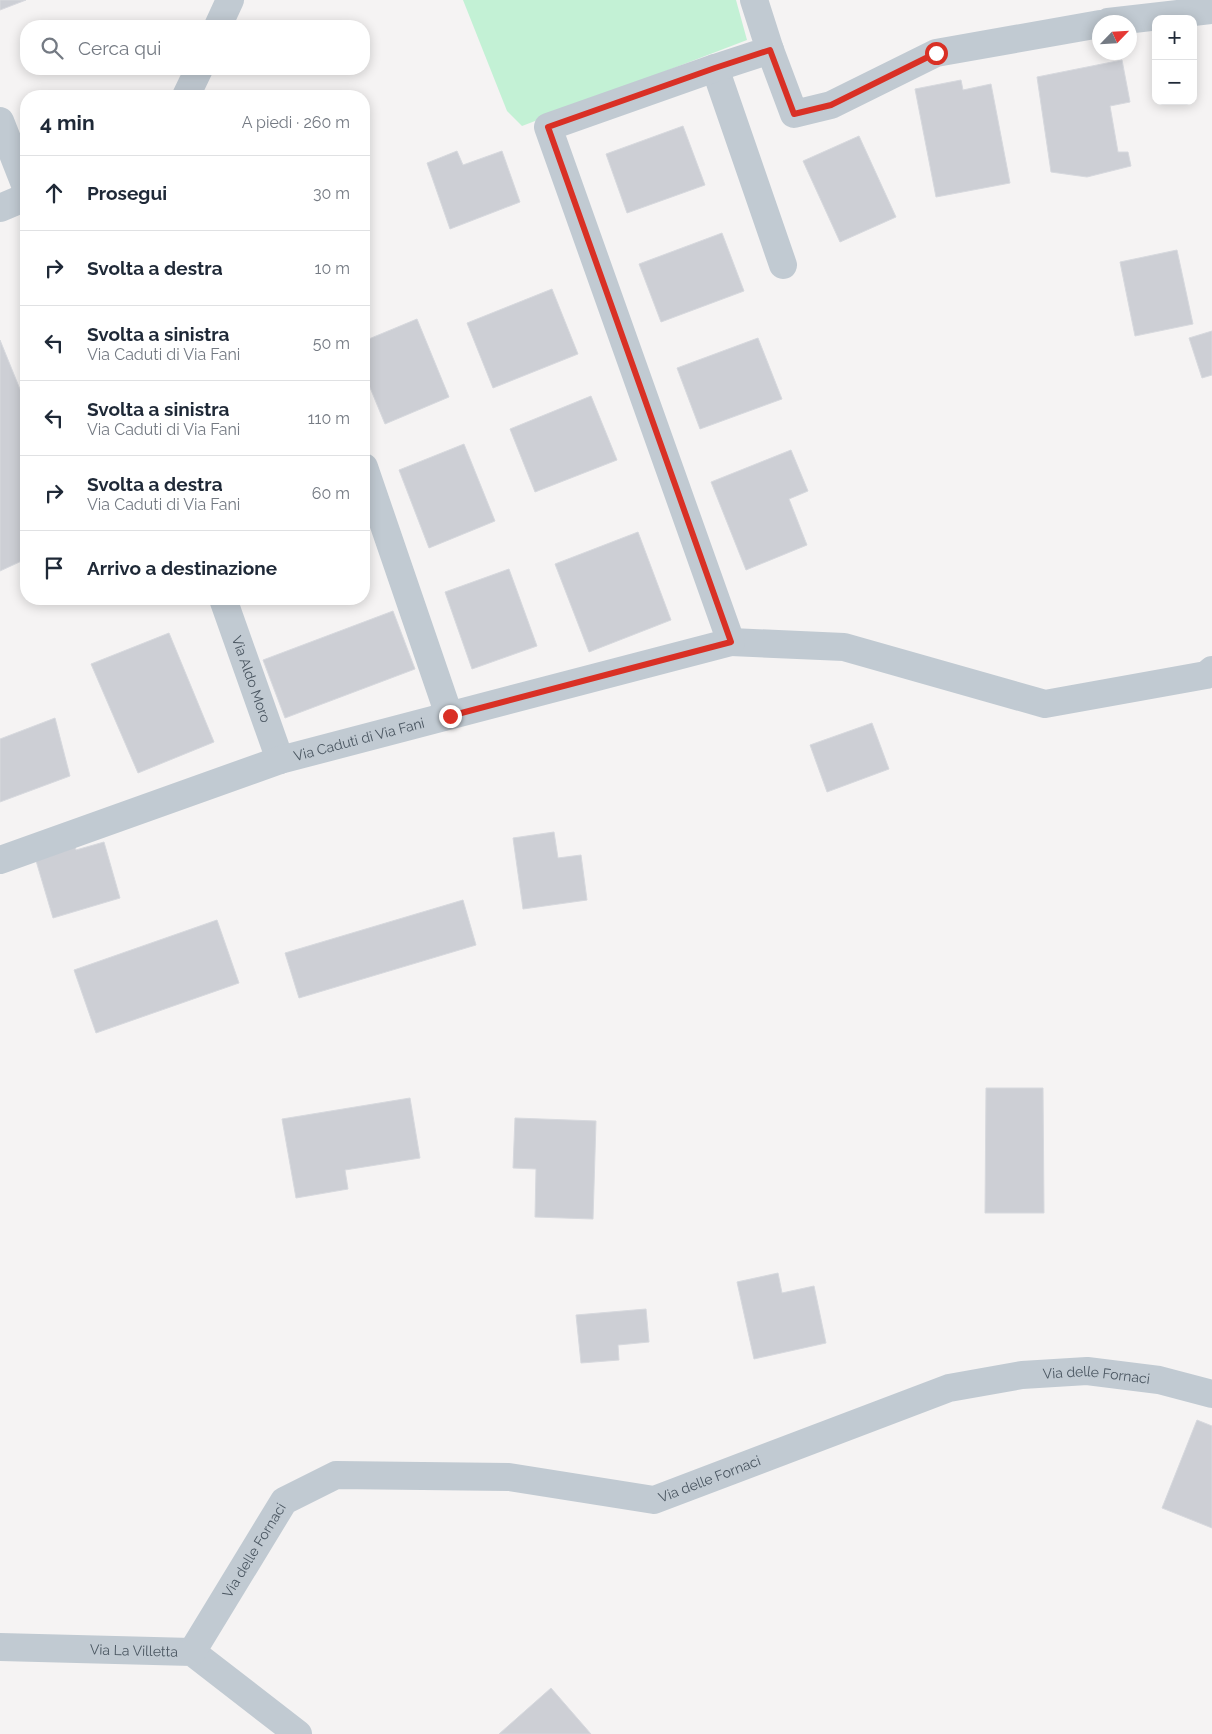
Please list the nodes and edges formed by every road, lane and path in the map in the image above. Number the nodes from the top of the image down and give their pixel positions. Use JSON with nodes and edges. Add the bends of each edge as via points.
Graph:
{"nodes":[{"id":1,"x":230,"y":0,"type":"edge"},
{"id":2,"x":754,"y":0,"type":"edge"},
{"id":3,"x":1212,"y":10,"type":"edge"},
{"id":4,"x":1137,"y":19,"type":"edge"},
{"id":5,"x":221,"y":20,"type":"edge"},
{"id":6,"x":1092,"y":25,"type":"edge"},
{"id":7,"x":770,"y":50,"type":"junction"},
{"id":8,"x":715,"y":68,"type":"junction"},
{"id":9,"x":196,"y":75,"type":"edge"},
{"id":10,"x":189,"y":90,"type":"edge"},
{"id":11,"x":0,"y":121,"type":"edge"},
{"id":12,"x":19,"y":202,"type":"edge"},
{"id":13,"x":783,"y":265,"type":"dead end"},
{"id":14,"x":370,"y":483,"type":"edge"},
{"id":15,"x":225,"y":605,"type":"edge"},
{"id":16,"x":731,"y":642,"type":"junction"},
{"id":17,"x":1212,"y":670,"type":"edge"},
{"id":18,"x":450,"y":716,"type":"junction"},
{"id":19,"x":280,"y":760,"type":"junction"},
{"id":20,"x":0,"y":860,"type":"edge"},
{"id":21,"x":1212,"y":1394,"type":"edge"},
{"id":22,"x":0,"y":1647,"type":"edge"},
{"id":23,"x":192,"y":1652,"type":"junction"},
{"id":24,"x":298,"y":1734,"type":"edge"}],
"edges":[{"from":1,"to":5,"type":"street"},
{"from":2,"to":7,"type":"street"},
{"from":3,"to":4,"type":"street"},
{"from":6,"to":7,"type":"street","via":[[936,53],[831,105],[794,114]]},
{"from":7,"to":8,"type":"street"},
{"from":8,"to":13,"type":"street"},
{"from":8,"to":16,"type":"street","via":[[548,127]]},
{"from":9,"to":10,"type":"street"},
{"from":11,"to":12,"type":"street"},
{"from":14,"to":18,"type":"street"},
{"from":15,"to":19,"type":"street","name":"Via Aldo Moro"},
{"from":16,"to":17,"type":"street","name":"Via Caduti di Via Fani","via":[[844,647],[1045,704],[1206,675]]},
{"from":16,"to":18,"type":"street","name":"Via Caduti di Via Fani"},
{"from":18,"to":19,"type":"street","name":"Via Caduti di Via Fani"},
{"from":19,"to":20,"type":"street","name":"Via Caduti di Via Fani"},
{"from":21,"to":23,"type":"street","name":"Via delle Fornaci","via":[[1159,1380],[1087,1371],[1022,1375],[949,1388],[654,1500],[509,1477],[336,1475],[284,1501]]},
{"from":22,"to":23,"type":"street","name":"Via La Villetta"},
{"from":23,"to":24,"type":"street","name":"Via La Villetta"}]}
